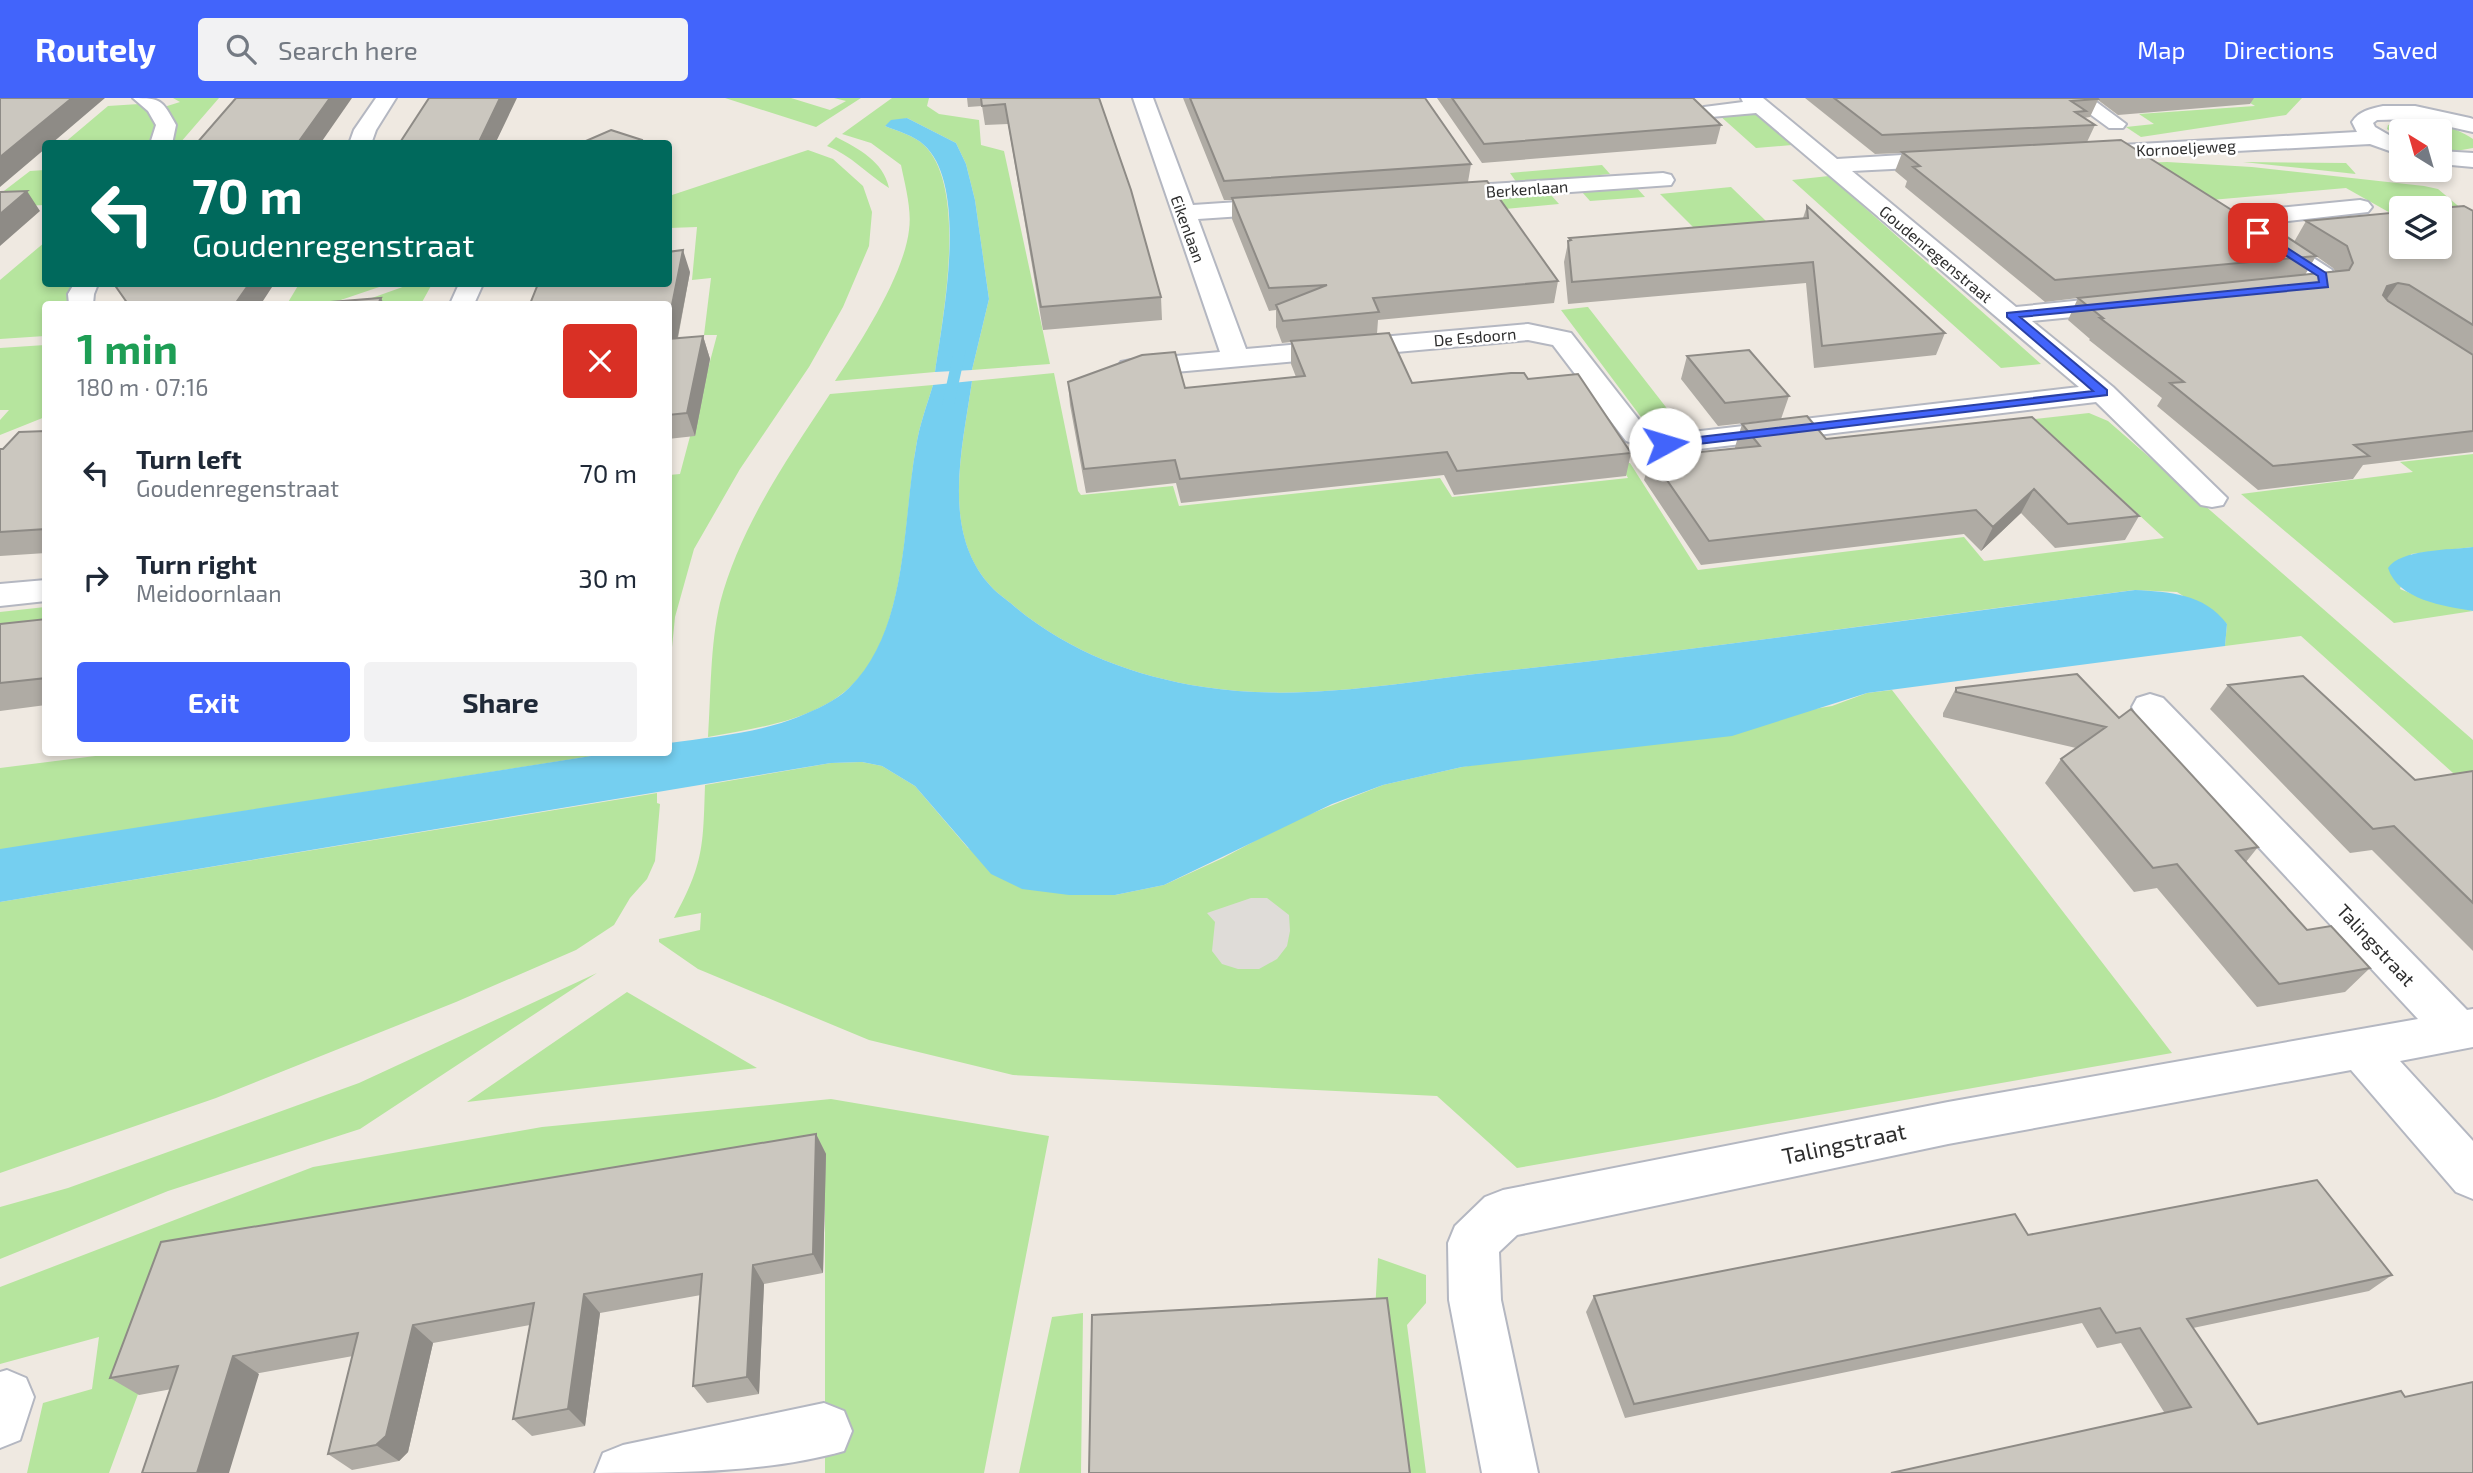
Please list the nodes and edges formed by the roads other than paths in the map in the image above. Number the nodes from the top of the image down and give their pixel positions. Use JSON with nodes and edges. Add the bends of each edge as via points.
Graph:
{"nodes":[{"id":1,"x":143,"y":98,"type":"edge"},
{"id":2,"x":386,"y":98,"type":"edge"},
{"id":3,"x":1143,"y":98,"type":"edge"},
{"id":4,"x":2078,"y":98,"type":"edge"},
{"id":5,"x":2355,"y":98,"type":"edge"},
{"id":6,"x":1756,"y":102,"type":"edge"},
{"id":7,"x":2383,"y":105,"type":"edge"},
{"id":8,"x":1711,"y":111,"type":"edge"},
{"id":9,"x":2116,"y":124,"type":"dead end"},
{"id":10,"x":2473,"y":126,"type":"edge"},
{"id":11,"x":2374,"y":137,"type":"junction"},
{"id":12,"x":162,"y":140,"type":"edge"},
{"id":13,"x":361,"y":140,"type":"edge"},
{"id":14,"x":2389,"y":144,"type":"edge"},
{"id":15,"x":2068,"y":153,"type":"edge"},
{"id":16,"x":1979,"y":158,"type":"edge"},
{"id":17,"x":2452,"y":160,"type":"edge"},
{"id":18,"x":2471,"y":162,"type":"edge"},
{"id":19,"x":1831,"y":166,"type":"junction"},
{"id":20,"x":1663,"y":180,"type":"dead end"},
{"id":21,"x":1420,"y":196,"type":"edge"},
{"id":22,"x":1301,"y":205,"type":"edge"},
{"id":23,"x":2360,"y":206,"type":"dead end"},
{"id":24,"x":1182,"y":213,"type":"junction"},
{"id":25,"x":2254,"y":292,"type":"edge"},
{"id":26,"x":2144,"y":302,"type":"edge"},
{"id":27,"x":2010,"y":315,"type":"junction"},
{"id":28,"x":1236,"y":360,"type":"junction"},
{"id":29,"x":1131,"y":369,"type":"edge"},
{"id":30,"x":2103,"y":393,"type":"junction"},
{"id":31,"x":2212,"y":498,"type":"dead end"},
{"id":32,"x":42,"y":590,"type":"edge"},
{"id":33,"x":0,"y":595,"type":"edge"},
{"id":34,"x":2150,"y":707,"type":"dead end"},
{"id":35,"x":2465,"y":1029,"type":"edge"},
{"id":36,"x":2360,"y":1048,"type":"junction"},
{"id":37,"x":2473,"y":1175,"type":"edge"},
{"id":38,"x":0,"y":1399,"type":"edge"},
{"id":39,"x":0,"y":1420,"type":"edge"},
{"id":40,"x":824,"y":1431,"type":"dead end"},
{"id":41,"x":623,"y":1473,"type":"edge"},
{"id":42,"x":1510,"y":1473,"type":"edge"}],
"edges":[{"from":1,"to":12,"type":"street","via":[[156,107],[166,125]]},
{"from":2,"to":13,"type":"street"},
{"from":3,"to":24,"type":"street","name":"Eikenlaan"},
{"from":4,"to":9,"type":"street"},
{"from":5,"to":7,"type":"street"},
{"from":6,"to":8,"type":"street"},
{"from":6,"to":19,"type":"street","name":"Goudenregenstraat"},
{"from":7,"to":10,"type":"street"},
{"from":7,"to":11,"type":"street","via":[[2362,122]]},
{"from":11,"to":14,"type":"street"},
{"from":11,"to":15,"type":"street","name":"Kornoeljeweg"},
{"from":16,"to":19,"type":"street"},
{"from":17,"to":18,"type":"street"},
{"from":19,"to":27,"type":"street","name":"Goudenregenstraat"},
{"from":20,"to":21,"type":"street","name":"Berkenlaan","via":[[1482,182]]},
{"from":22,"to":24,"type":"street"},
{"from":23,"to":25,"type":"street","via":[[2238,219],[2323,275],[2324,285]]},
{"from":24,"to":28,"type":"street","name":"Eikenlaan"},
{"from":26,"to":27,"type":"street"},
{"from":27,"to":30,"type":"street","name":"Goudenregenstraat"},
{"from":28,"to":29,"type":"street","name":"De Esdoorn"},
{"from":28,"to":30,"type":"street","name":"De Esdoorn","via":[[1528,332],[1562,339],[1636,436],[1665,444]]},
{"from":30,"to":31,"type":"street","name":"Goudenregenstraat"},
{"from":32,"to":33,"type":"street"},
{"from":34,"to":35,"type":"street","name":"Talingstraat"},
{"from":35,"to":36,"type":"street","name":"Talingstraat"},
{"from":36,"to":37,"type":"street"},
{"from":36,"to":42,"type":"street","name":"Talingstraat","via":[[1948,1123],[1503,1214],[1473,1243],[1475,1300]]},
{"from":38,"to":39,"type":"street","via":[[7,1397]]},
{"from":40,"to":41,"type":"street"}]}
